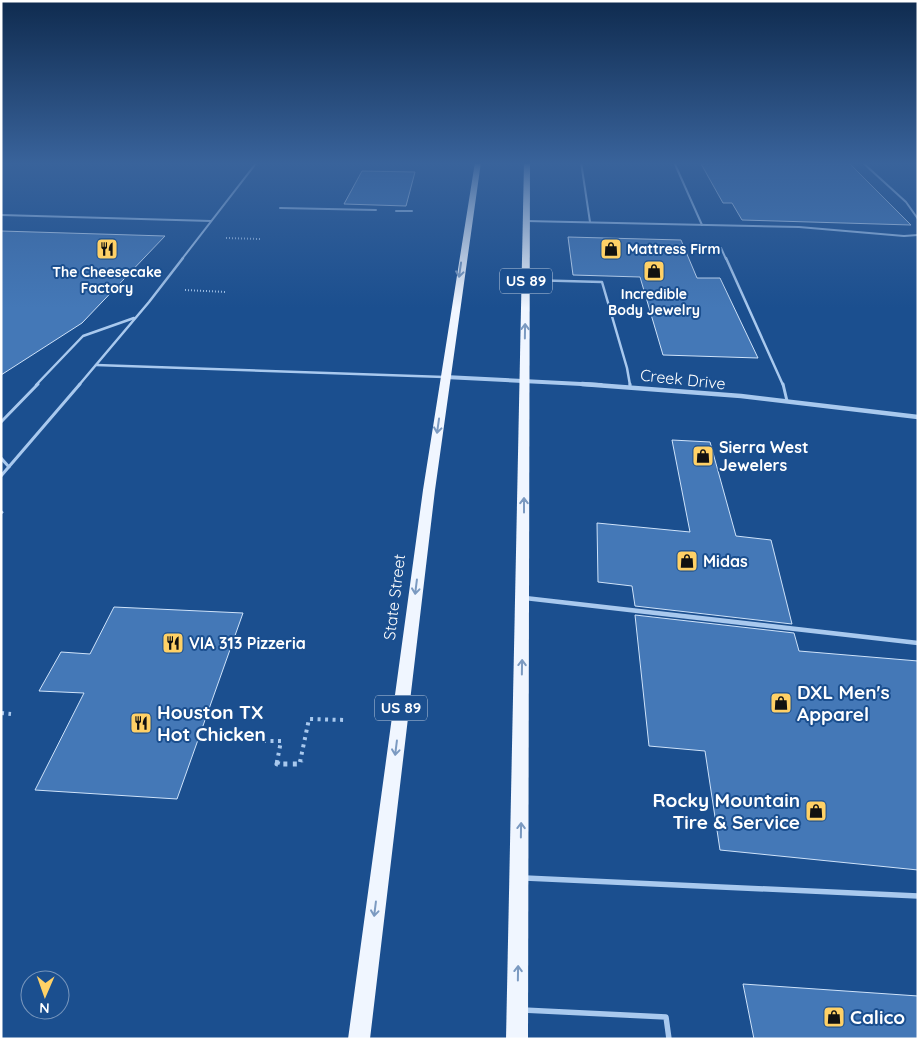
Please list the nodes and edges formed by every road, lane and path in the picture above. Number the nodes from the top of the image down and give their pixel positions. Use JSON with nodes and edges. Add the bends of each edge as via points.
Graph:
{"nodes":[{"id":1,"x":219,"y":211,"type":"edge"},
{"id":2,"x":396,"y":211,"type":"dead end"},
{"id":3,"x":412,"y":211,"type":"dead end"},
{"id":4,"x":470,"y":211,"type":"edge"},
{"id":5,"x":526,"y":211,"type":"edge"},
{"id":6,"x":588,"y":211,"type":"edge"},
{"id":7,"x":696,"y":211,"type":"edge"},
{"id":8,"x":1,"y":215,"type":"edge"},
{"id":9,"x":211,"y":221,"type":"junction"},
{"id":10,"x":526,"y":221,"type":"junction"},
{"id":11,"x":590,"y":222,"type":"junction"},
{"id":12,"x":702,"y":225,"type":"junction"},
{"id":13,"x":918,"y":235,"type":"edge"},
{"id":14,"x":226,"y":238,"type":"dead end"},
{"id":15,"x":260,"y":239,"type":"dead end"},
{"id":16,"x":720,"y":248,"type":"dead end"},
{"id":17,"x":526,"y":280,"type":"junction"},
{"id":18,"x":177,"y":289,"type":"dead end"},
{"id":19,"x":226,"y":292,"type":"dead end"},
{"id":20,"x":136,"y":317,"type":"junction"},
{"id":21,"x":96,"y":365,"type":"junction"},
{"id":22,"x":444,"y":377,"type":"junction"},
{"id":23,"x":524,"y":380,"type":"junction"},
{"id":24,"x":630,"y":386,"type":"junction"},
{"id":25,"x":787,"y":402,"type":"junction"},
{"id":26,"x":918,"y":417,"type":"edge"},
{"id":27,"x":1,"y":422,"type":"edge"},
{"id":28,"x":1,"y":458,"type":"edge"},
{"id":29,"x":8,"y":467,"type":"junction"},
{"id":30,"x":1,"y":476,"type":"edge"},
{"id":31,"x":523,"y":598,"type":"junction"},
{"id":32,"x":918,"y":643,"type":"edge"},
{"id":33,"x":1,"y":713,"type":"edge"},
{"id":34,"x":11,"y":714,"type":"dead end"},
{"id":35,"x":346,"y":720,"type":"dead end"},
{"id":36,"x":263,"y":741,"type":"dead end"},
{"id":37,"x":520,"y":878,"type":"junction"},
{"id":38,"x":918,"y":896,"type":"edge"},
{"id":39,"x":517,"y":1010,"type":"junction"},
{"id":40,"x":359,"y":1039,"type":"edge"},
{"id":41,"x":517,"y":1039,"type":"edge"},
{"id":42,"x":669,"y":1039,"type":"edge"}],
"edges":[{"from":1,"to":9,"type":"lane"},
{"from":2,"to":3,"type":"lane"},
{"from":4,"to":22,"type":"main road","name":"State Street","number":"US 89","one_way":true},
{"from":5,"to":10,"type":"main road","number":"US 89"},
{"from":6,"to":11,"type":"lane"},
{"from":7,"to":12,"type":"lane"},
{"from":8,"to":9,"type":"lane"},
{"from":9,"to":20,"type":"lane"},
{"from":10,"to":11,"type":"lane"},
{"from":10,"to":17,"type":"main road","number":"US 89"},
{"from":11,"to":12,"type":"lane"},
{"from":12,"to":13,"type":"lane"},
{"from":14,"to":15,"type":"path"},
{"from":16,"to":25,"type":"lane","via":[[782,380]]},
{"from":23,"to":17,"type":"main road","number":"US 89","one_way":true},
{"from":17,"to":24,"type":"lane","via":[[602,282]]},
{"from":18,"to":19,"type":"path"},
{"from":20,"to":21,"type":"lane"},
{"from":20,"to":27,"type":"lane","via":[[83,336]]},
{"from":21,"to":22,"type":"lane"},
{"from":21,"to":29,"type":"lane"},
{"from":22,"to":23,"type":"street","name":"Creek Drive"},
{"from":22,"to":40,"type":"main road","name":"State Street","number":"US 89","one_way":true},
{"from":23,"to":24,"type":"street","name":"Creek Drive"},
{"from":31,"to":23,"type":"main road","number":"US 89","one_way":true},
{"from":24,"to":25,"type":"street","name":"Creek Drive"},
{"from":25,"to":26,"type":"street","name":"Creek Drive"},
{"from":28,"to":29,"type":"lane"},
{"from":29,"to":30,"type":"lane"},
{"from":31,"to":32,"type":"lane"},
{"from":37,"to":31,"type":"main road","number":"US 89","one_way":true},
{"from":33,"to":34,"type":"path"},
{"from":35,"to":36,"type":"path","via":[[309,719],[300,764],[277,764],[281,741]]},
{"from":37,"to":38,"type":"lane"},
{"from":39,"to":37,"type":"main road","number":"US 89","one_way":true},
{"from":39,"to":41,"type":"main road","number":"US 89"},
{"from":39,"to":42,"type":"lane","via":[[666,1017]]}]}
